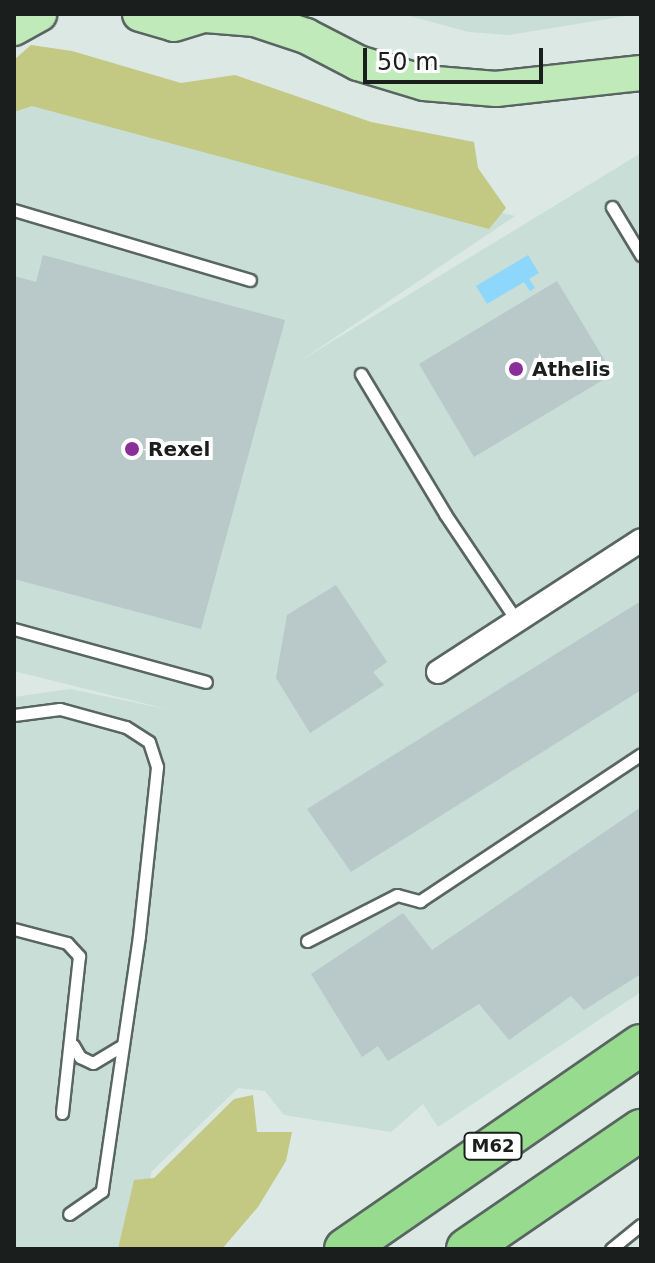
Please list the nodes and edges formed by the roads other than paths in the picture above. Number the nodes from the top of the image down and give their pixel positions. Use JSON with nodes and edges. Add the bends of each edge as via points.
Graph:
{"nodes":[{"id":1,"x":39,"y":14,"type":"edge"},
{"id":2,"x":140,"y":14,"type":"edge"},
{"id":3,"x":207,"y":14,"type":"edge"},
{"id":4,"x":294,"y":25,"type":"edge"},
{"id":5,"x":14,"y":28,"type":"edge"},
{"id":6,"x":641,"y":73,"type":"edge"},
{"id":7,"x":612,"y":207,"type":"dead end"},
{"id":8,"x":14,"y":210,"type":"edge"},
{"id":9,"x":641,"y":255,"type":"edge"},
{"id":10,"x":250,"y":280,"type":"dead end"},
{"id":11,"x":361,"y":374,"type":"dead end"},
{"id":12,"x":641,"y":540,"type":"edge"},
{"id":13,"x":517,"y":621,"type":"junction"},
{"id":14,"x":14,"y":629,"type":"edge"},
{"id":15,"x":438,"y":672,"type":"dead end"},
{"id":16,"x":206,"y":682,"type":"dead end"},
{"id":17,"x":14,"y":715,"type":"edge"},
{"id":18,"x":641,"y":754,"type":"edge"},
{"id":19,"x":14,"y":929,"type":"edge"},
{"id":20,"x":307,"y":941,"type":"dead end"},
{"id":21,"x":73,"y":1044,"type":"junction"},
{"id":22,"x":123,"y":1045,"type":"junction"},
{"id":23,"x":641,"y":1045,"type":"edge"},
{"id":24,"x":62,"y":1113,"type":"dead end"},
{"id":25,"x":641,"y":1130,"type":"edge"},
{"id":26,"x":69,"y":1214,"type":"dead end"},
{"id":27,"x":641,"y":1225,"type":"edge"},
{"id":28,"x":345,"y":1249,"type":"edge"},
{"id":29,"x":467,"y":1249,"type":"edge"},
{"id":30,"x":611,"y":1249,"type":"edge"}],
"edges":[{"from":1,"to":5,"type":"main road"},
{"from":2,"to":3,"type":"main road","via":[[174,24]]},
{"from":3,"to":4,"type":"main road"},
{"from":4,"to":6,"type":"main road","via":[[358,63],[424,83],[496,89]]},
{"from":7,"to":9,"type":"lane"},
{"from":8,"to":10,"type":"lane"},
{"from":11,"to":13,"type":"lane"},
{"from":12,"to":13,"type":"street"},
{"from":13,"to":15,"type":"street"},
{"from":14,"to":16,"type":"lane"},
{"from":17,"to":22,"type":"lane","via":[[76,710],[141,734],[155,754],[141,920]]},
{"from":18,"to":20,"type":"lane","via":[[420,901],[397,895]]},
{"from":19,"to":21,"type":"lane","via":[[67,943],[79,956]]},
{"from":21,"to":22,"type":"lane","via":[[80,1057],[93,1063]]},
{"from":21,"to":24,"type":"lane"},
{"from":22,"to":26,"type":"lane","via":[[102,1191]]},
{"from":23,"to":28,"type":"highway","number":"M62"},
{"from":25,"to":29,"type":"highway"},
{"from":27,"to":30,"type":"lane"}]}
